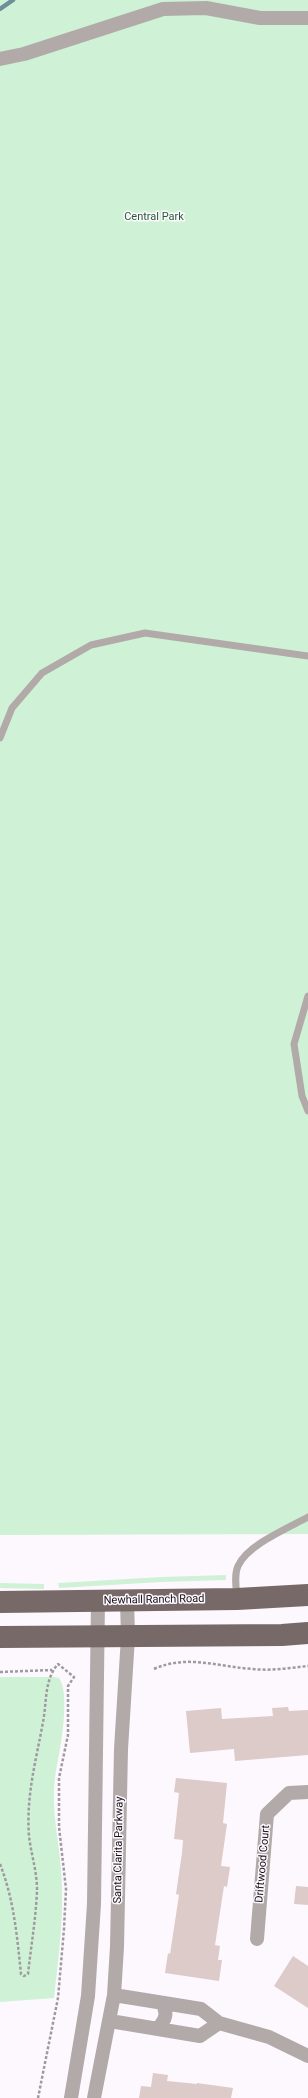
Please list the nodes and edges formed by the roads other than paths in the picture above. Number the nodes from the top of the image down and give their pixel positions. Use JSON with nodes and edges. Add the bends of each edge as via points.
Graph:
{"nodes":[{"id":1,"x":308,"y":18,"type":"edge"},
{"id":2,"x":0,"y":59,"type":"edge"},
{"id":3,"x":308,"y":656,"type":"edge"},
{"id":4,"x":0,"y":738,"type":"edge"},
{"id":5,"x":308,"y":996,"type":"edge"},
{"id":6,"x":308,"y":1111,"type":"edge"},
{"id":7,"x":308,"y":1517,"type":"edge"},
{"id":8,"x":308,"y":1595,"type":"edge"},
{"id":9,"x":237,"y":1599,"type":"junction"},
{"id":10,"x":98,"y":1600,"type":"junction"},
{"id":11,"x":127,"y":1600,"type":"junction"},
{"id":12,"x":0,"y":1602,"type":"edge"},
{"id":13,"x":308,"y":1633,"type":"edge"},
{"id":14,"x":0,"y":1637,"type":"edge"},
{"id":15,"x":128,"y":1637,"type":"junction"},
{"id":16,"x":99,"y":1638,"type":"junction"},
{"id":17,"x":308,"y":1792,"type":"edge"},
{"id":18,"x":257,"y":1939,"type":"dead end"},
{"id":19,"x":114,"y":1995,"type":"junction"},
{"id":20,"x":162,"y":2003,"type":"junction"},
{"id":21,"x":110,"y":2021,"type":"junction"},
{"id":22,"x":219,"y":2023,"type":"junction"},
{"id":23,"x":157,"y":2029,"type":"junction"},
{"id":24,"x":308,"y":2056,"type":"edge"},
{"id":25,"x":71,"y":2098,"type":"edge"},
{"id":26,"x":94,"y":2098,"type":"edge"}],
"edges":[{"from":1,"to":2,"type":"street","via":[[260,18],[206,8],[163,9],[24,54]]},
{"from":3,"to":4,"type":"lane","via":[[145,633],[91,645],[42,673],[12,708]]},
{"from":5,"to":6,"type":"lane","via":[[294,1044],[302,1096]]},
{"from":7,"to":9,"type":"lane","via":[[252,1548],[238,1565]]},
{"from":8,"to":9,"type":"main road","name":"Newhall Ranch Road"},
{"from":9,"to":11,"type":"main road","name":"Newhall Ranch Road"},
{"from":10,"to":11,"type":"main road","name":"Newhall Ranch Road"},
{"from":10,"to":12,"type":"main road","name":"Newhall Ranch Road"},
{"from":10,"to":16,"type":"street"},
{"from":11,"to":15,"type":"street","name":"Santa Clarita Parkway"},
{"from":13,"to":15,"type":"main road"},
{"from":14,"to":16,"type":"main road"},
{"from":15,"to":16,"type":"main road"},
{"from":15,"to":19,"type":"street","name":"Santa Clarita Parkway","via":[[121,1749]]},
{"from":16,"to":25,"type":"street","via":[[94,1904],[88,1996]]},
{"from":17,"to":18,"type":"street","name":"Driftwood Court","via":[[289,1793],[267,1814]]},
{"from":19,"to":20,"type":"street"},
{"from":19,"to":21,"type":"street","name":"Santa Clarita Parkway"},
{"from":20,"to":22,"type":"street","via":[[201,2009]]},
{"from":20,"to":23,"type":"street","via":[[166,2016]]},
{"from":21,"to":23,"type":"street"},
{"from":21,"to":26,"type":"street","name":"Santa Clarita Parkway"},
{"from":22,"to":23,"type":"street","via":[[200,2036]]},
{"from":22,"to":24,"type":"street","via":[[269,2037]]}]}
